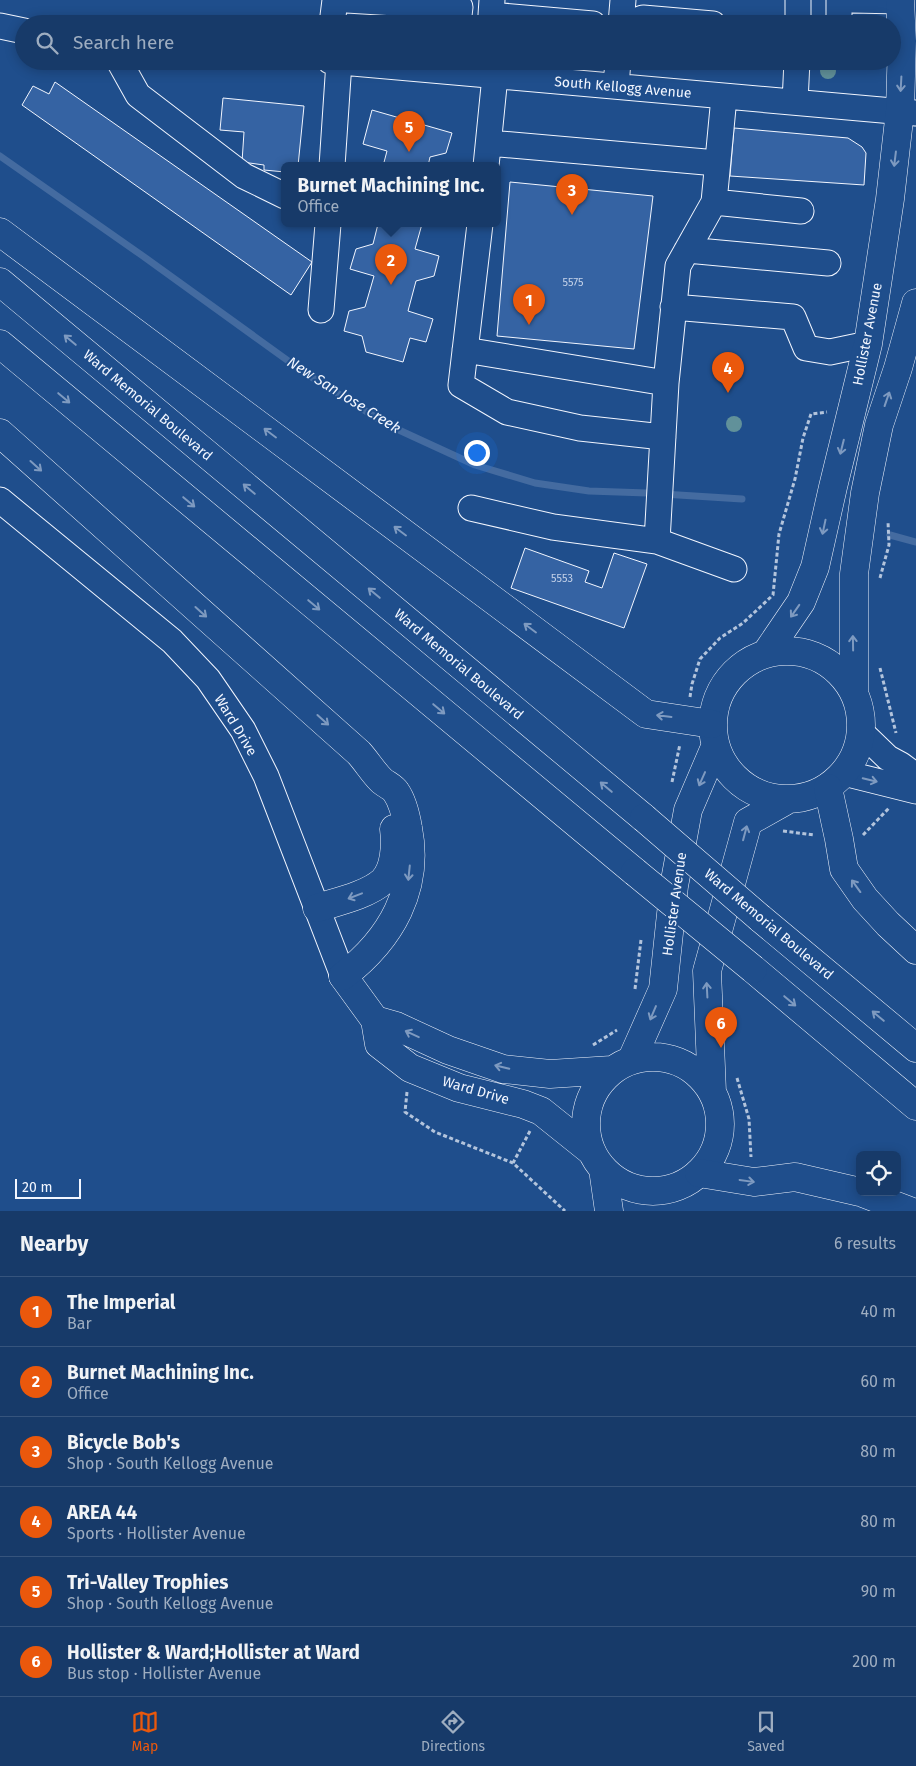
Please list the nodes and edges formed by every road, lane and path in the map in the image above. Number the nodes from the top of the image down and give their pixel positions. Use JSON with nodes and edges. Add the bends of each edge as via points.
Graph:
{"nodes":[{"id":1,"x":334,"y":0,"type":"edge"},
{"id":2,"x":347,"y":0,"type":"edge"},
{"id":3,"x":492,"y":0,"type":"edge"},
{"id":4,"x":623,"y":0,"type":"edge"},
{"id":5,"x":798,"y":0,"type":"edge"},
{"id":6,"x":839,"y":0,"type":"edge"},
{"id":7,"x":852,"y":0,"type":"edge"},
{"id":8,"x":900,"y":0,"type":"edge"},
{"id":9,"x":459,"y":10,"type":"edge"},
{"id":10,"x":333,"y":15,"type":"edge"},
{"id":11,"x":491,"y":15,"type":"edge"},
{"id":12,"x":622,"y":15,"type":"edge"},
{"id":13,"x":798,"y":15,"type":"edge"},
{"id":14,"x":839,"y":15,"type":"edge"},
{"id":15,"x":901,"y":15,"type":"edge"},
{"id":16,"x":901,"y":20,"type":"edge"},
{"id":17,"x":0,"y":26,"type":"edge"},
{"id":18,"x":15,"y":29,"type":"edge"},
{"id":19,"x":124,"y":70,"type":"edge"},
{"id":20,"x":335,"y":70,"type":"edge"},
{"id":21,"x":468,"y":70,"type":"edge"},
{"id":22,"x":617,"y":70,"type":"edge"},
{"id":23,"x":797,"y":70,"type":"edge"},
{"id":24,"x":495,"y":76,"type":"junction"},
{"id":25,"x":616,"y":86,"type":"junction"},
{"id":26,"x":724,"y":97,"type":"junction"},
{"id":27,"x":795,"y":102,"type":"junction"},
{"id":28,"x":908,"y":112,"type":"edge"},
{"id":29,"x":488,"y":155,"type":"edge"},
{"id":30,"x":332,"y":162,"type":"edge"},
{"id":31,"x":718,"y":163,"type":"junction"},
{"id":32,"x":281,"y":194,"type":"edge"},
{"id":33,"x":714,"y":202,"type":"junction"},
{"id":34,"x":802,"y":211,"type":"dead end"},
{"id":35,"x":328,"y":227,"type":"edge"},
{"id":36,"x":480,"y":227,"type":"edge"},
{"id":37,"x":0,"y":232,"type":"edge"},
{"id":38,"x":687,"y":250,"type":"junction"},
{"id":39,"x":828,"y":264,"type":"dead end"},
{"id":40,"x":0,"y":282,"type":"edge"},
{"id":41,"x":916,"y":303,"type":"edge"},
{"id":42,"x":673,"y":307,"type":"junction"},
{"id":43,"x":321,"y":310,"type":"dead end"},
{"id":44,"x":0,"y":344,"type":"edge"},
{"id":45,"x":868,"y":344,"type":"junction"},
{"id":46,"x":464,"y":350,"type":"junction"},
{"id":47,"x":666,"y":384,"type":"junction"},
{"id":48,"x":811,"y":414,"type":"dead end"},
{"id":49,"x":0,"y":433,"type":"edge"},
{"id":50,"x":663,"y":437,"type":"junction"},
{"id":51,"x":0,"y":500,"type":"edge"},
{"id":52,"x":471,"y":508,"type":"dead end"},
{"id":53,"x":888,"y":518,"type":"dead end"},
{"id":54,"x":658,"y":532,"type":"junction"},
{"id":55,"x":734,"y":569,"type":"dead end"},
{"id":56,"x":880,"y":581,"type":"dead end"},
{"id":57,"x":767,"y":652,"type":"junction"},
{"id":58,"x":880,"y":667,"type":"dead end"},
{"id":59,"x":854,"y":692,"type":"junction"},
{"id":60,"x":690,"y":704,"type":"dead end"},
{"id":61,"x":861,"y":732,"type":"junction"},
{"id":62,"x":714,"y":736,"type":"junction"},
{"id":63,"x":902,"y":738,"type":"dead end"},
{"id":64,"x":681,"y":740,"type":"dead end"},
{"id":65,"x":916,"y":776,"type":"edge"},
{"id":66,"x":836,"y":780,"type":"junction"},
{"id":67,"x":382,"y":781,"type":"junction"},
{"id":68,"x":670,"y":791,"type":"dead end"},
{"id":69,"x":916,"y":791,"type":"edge"},
{"id":70,"x":787,"y":800,"type":"junction"},
{"id":71,"x":892,"y":800,"type":"dead end"},
{"id":72,"x":858,"y":840,"type":"dead end"},
{"id":73,"x":317,"y":908,"type":"junction"},
{"id":74,"x":643,"y":932,"type":"dead end"},
{"id":75,"x":916,"y":950,"type":"edge"},
{"id":76,"x":343,"y":976,"type":"junction"},
{"id":77,"x":634,"y":996,"type":"dead end"},
{"id":78,"x":375,"y":1020,"type":"junction"},
{"id":79,"x":620,"y":1026,"type":"dead end"},
{"id":80,"x":588,"y":1048,"type":"dead end"},
{"id":81,"x":916,"y":1048,"type":"edge"},
{"id":82,"x":622,"y":1065,"type":"junction"},
{"id":83,"x":712,"y":1092,"type":"junction"},
{"id":84,"x":916,"y":1106,"type":"edge"},
{"id":85,"x":405,"y":1112,"type":"dead end"},
{"id":86,"x":522,"y":1145,"type":"dead end"},
{"id":87,"x":597,"y":1160,"type":"junction"},
{"id":88,"x":513,"y":1163,"type":"junction"},
{"id":89,"x":690,"y":1179,"type":"junction"},
{"id":90,"x":856,"y":1191,"type":"edge"},
{"id":91,"x":871,"y":1196,"type":"edge"},
{"id":92,"x":564,"y":1211,"type":"edge"},
{"id":93,"x":609,"y":1211,"type":"edge"},
{"id":94,"x":670,"y":1211,"type":"edge"},
{"id":95,"x":910,"y":1211,"type":"edge"}],
"edges":[{"from":1,"to":10,"type":"street"},
{"from":2,"to":9,"type":"street"},
{"from":3,"to":11,"type":"street"},
{"from":4,"to":12,"type":"street"},
{"from":5,"to":13,"type":"street"},
{"from":6,"to":14,"type":"street"},
{"from":7,"to":8,"type":"street"},
{"from":8,"to":15,"type":"main road","name":"Hollister Avenue","one_way":true},
{"from":16,"to":28,"type":"main road","name":"Hollister Avenue","one_way":true},
{"from":17,"to":18,"type":"street"},
{"from":19,"to":32,"type":"street","via":[[138,95],[244,176]]},
{"from":20,"to":30,"type":"street"},
{"from":21,"to":24,"type":"street","name":"South Kellogg Avenue"},
{"from":22,"to":25,"type":"street"},
{"from":23,"to":27,"type":"street"},
{"from":24,"to":25,"type":"street","name":"South Kellogg Avenue"},
{"from":24,"to":29,"type":"street"},
{"from":25,"to":26,"type":"street","name":"South Kellogg Avenue"},
{"from":26,"to":27,"type":"street","name":"South Kellogg Avenue"},
{"from":26,"to":31,"type":"street"},
{"from":27,"to":28,"type":"street","name":"South Kellogg Avenue"},
{"from":28,"to":45,"type":"main road","name":"Hollister Avenue","one_way":true,"via":[[890,199]]},
{"from":29,"to":31,"type":"street"},
{"from":31,"to":33,"type":"street"},
{"from":33,"to":34,"type":"street"},
{"from":33,"to":38,"type":"street"},
{"from":35,"to":43,"type":"street"},
{"from":36,"to":46,"type":"street"},
{"from":62,"to":37,"type":"main road","one_way":true,"via":[[646,714]]},
{"from":38,"to":39,"type":"street"},
{"from":38,"to":42,"type":"street","via":[[678,266]]},
{"from":81,"to":40,"type":"main road","name":"Ward Memorial Boulevard","one_way":true,"bridge":true},
{"from":59,"to":41,"type":"main road","one_way":true,"via":[[854,574],[865,493],[879,425]]},
{"from":42,"to":45,"type":"street","via":[[793,317],[806,348],[830,352]]},
{"from":42,"to":47,"type":"street"},
{"from":44,"to":84,"type":"main road","one_way":true,"bridge":true},
{"from":45,"to":57,"type":"main road","name":"Hollister Avenue","one_way":true,"via":[[815,567],[802,602]]},
{"from":46,"to":47,"type":"street"},
{"from":46,"to":50,"type":"street","via":[[461,385],[507,412],[580,428]]},
{"from":47,"to":50,"type":"street"},
{"from":48,"to":60,"type":"path","via":[[779,534],[773,595],[743,623],[720,638],[700,659]]},
{"from":49,"to":67,"type":"main road","one_way":true,"via":[[360,753]]},
{"from":50,"to":54,"type":"street"},
{"from":51,"to":73,"type":"street","name":"Ward Drive","via":[[172,641],[208,679],[243,730],[266,776]]},
{"from":52,"to":54,"type":"street","via":[[553,527]]},
{"from":53,"to":56,"type":"path","via":[[889,545]]},
{"from":54,"to":55,"type":"street"},
{"from":57,"to":59,"type":"main road","via":[[793,650],[818,656],[839,671]]},
{"from":57,"to":62,"type":"main road","via":[[745,662],[728,678],[716,700]]},
{"from":58,"to":63,"type":"path","via":[[896,732]]},
{"from":59,"to":61,"type":"main road","via":[[861,716]]},
{"from":61,"to":65,"type":"street","via":[[888,758]]},
{"from":61,"to":66,"type":"main road","via":[[855,756]]},
{"from":62,"to":70,"type":"main road","via":[[726,769],[743,785],[764,796]]},
{"from":62,"to":82,"type":"main road","name":"Hollister Avenue","one_way":true,"via":[[688,810],[674,886],[663,989]]},
{"from":64,"to":68,"type":"path"},
{"from":66,"to":69,"type":"street","one_way":true},
{"from":66,"to":70,"type":"main road","via":[[808,796]]},
{"from":75,"to":66,"type":"main road","one_way":true,"via":[[865,899],[844,869]]},
{"from":67,"to":73,"type":"main road","one_way":true,"via":[[396,844],[393,862],[384,881],[367,891]]},
{"from":67,"to":76,"type":"main road","one_way":true,"via":[[396,791],[405,812],[410,839],[410,874],[403,901],[388,930],[363,960]]},
{"from":83,"to":70,"type":"main road","one_way":true,"via":[[707,971],[748,822]]},
{"from":71,"to":72,"type":"path"},
{"from":73,"to":76,"type":"street","name":"Ward Drive"},
{"from":74,"to":77,"type":"path"},
{"from":76,"to":78,"type":"main road","name":"Ward Drive"},
{"from":82,"to":78,"type":"main road","name":"Ward Drive","one_way":true,"via":[[550,1074],[504,1068],[448,1050]]},
{"from":78,"to":87,"type":"main road","name":"Ward Drive","via":[[379,1044],[410,1068],[459,1088],[541,1111]]},
{"from":79,"to":80,"type":"path"},
{"from":82,"to":83,"type":"main road","via":[[655,1056],[678,1061],[698,1073]]},
{"from":82,"to":87,"type":"main road","via":[[596,1087],[587,1109],[586,1130]]},
{"from":83,"to":89,"type":"main road","via":[[720,1114],[719,1135],[712,1156]]},
{"from":85,"to":88,"type":"path","via":[[435,1132]]},
{"from":86,"to":88,"type":"path"},
{"from":87,"to":89,"type":"main road","via":[[620,1182],[640,1190],[661,1191]]},
{"from":87,"to":93,"type":"main road"},
{"from":88,"to":92,"type":"path"},
{"from":89,"to":90,"type":"main road","one_way":true,"via":[[754,1182],[795,1177]]},
{"from":89,"to":94,"type":"main road"},
{"from":91,"to":95,"type":"main road"}]}
